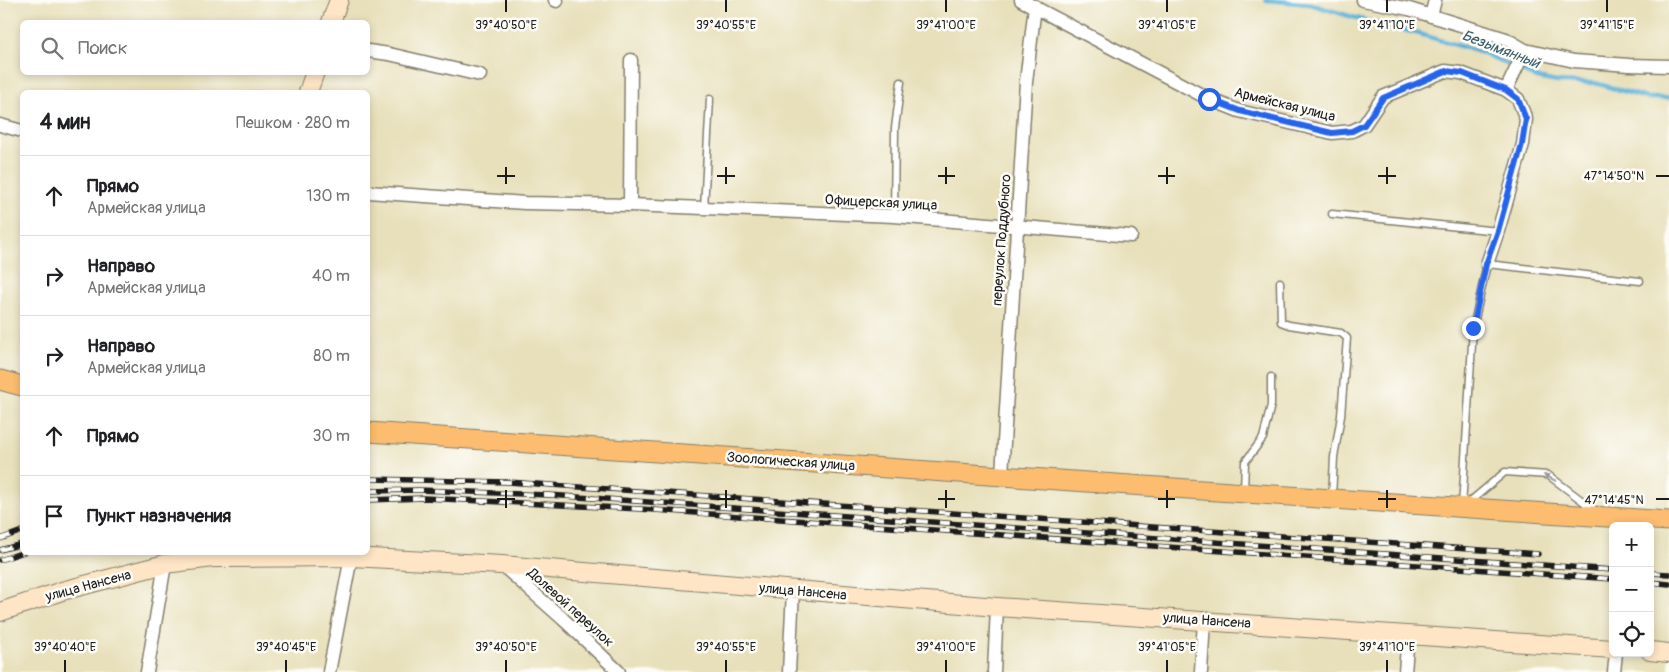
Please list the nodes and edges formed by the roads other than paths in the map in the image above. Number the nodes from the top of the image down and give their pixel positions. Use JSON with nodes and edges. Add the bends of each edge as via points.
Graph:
{"nodes":[{"id":1,"x":339,"y":0,"type":"edge"},
{"id":2,"x":1021,"y":0,"type":"edge"},
{"id":3,"x":1363,"y":0,"type":"edge"},
{"id":4,"x":1436,"y":0,"type":"edge"},
{"id":5,"x":1035,"y":6,"type":"junction"},
{"id":6,"x":1431,"y":16,"type":"junction"},
{"id":7,"x":332,"y":20,"type":"edge"},
{"id":8,"x":1525,"y":50,"type":"junction"},
{"id":9,"x":370,"y":51,"type":"edge"},
{"id":10,"x":631,"y":60,"type":"dead end"},
{"id":11,"x":1669,"y":66,"type":"edge"},
{"id":12,"x":314,"y":75,"type":"edge"},
{"id":13,"x":480,"y":75,"type":"dead end"},
{"id":14,"x":901,"y":82,"type":"dead end"},
{"id":15,"x":309,"y":90,"type":"edge"},
{"id":16,"x":1506,"y":90,"type":"junction"},
{"id":17,"x":710,"y":99,"type":"dead end"},
{"id":18,"x":0,"y":125,"type":"edge"},
{"id":19,"x":20,"y":130,"type":"edge"},
{"id":20,"x":370,"y":192,"type":"edge"},
{"id":21,"x":630,"y":205,"type":"junction"},
{"id":22,"x":704,"y":208,"type":"junction"},
{"id":23,"x":1332,"y":214,"type":"dead end"},
{"id":24,"x":894,"y":216,"type":"junction"},
{"id":25,"x":1016,"y":227,"type":"junction"},
{"id":26,"x":1498,"y":231,"type":"junction"},
{"id":27,"x":1131,"y":236,"type":"dead end"},
{"id":28,"x":1486,"y":264,"type":"junction"},
{"id":29,"x":1640,"y":280,"type":"dead end"},
{"id":30,"x":1280,"y":282,"type":"dead end"},
{"id":31,"x":1271,"y":377,"type":"dead end"},
{"id":32,"x":0,"y":380,"type":"edge"},
{"id":33,"x":20,"y":385,"type":"edge"},
{"id":34,"x":370,"y":432,"type":"edge"},
{"id":35,"x":1002,"y":475,"type":"junction"},
{"id":36,"x":1244,"y":492,"type":"junction"},
{"id":37,"x":1332,"y":499,"type":"junction"},
{"id":38,"x":1462,"y":508,"type":"junction"},
{"id":39,"x":1604,"y":517,"type":"junction"},
{"id":40,"x":1669,"y":521,"type":"edge"},
{"id":41,"x":351,"y":557,"type":"junction"},
{"id":42,"x":165,"y":564,"type":"junction"},
{"id":43,"x":502,"y":565,"type":"junction"},
{"id":44,"x":793,"y":590,"type":"junction"},
{"id":45,"x":997,"y":607,"type":"junction"},
{"id":46,"x":0,"y":612,"type":"edge"},
{"id":47,"x":1204,"y":620,"type":"junction"},
{"id":48,"x":1408,"y":634,"type":"junction"},
{"id":49,"x":1609,"y":649,"type":"edge"},
{"id":50,"x":1654,"y":651,"type":"edge"},
{"id":51,"x":1669,"y":653,"type":"edge"},
{"id":52,"x":1616,"y":657,"type":"edge"},
{"id":53,"x":147,"y":672,"type":"edge"},
{"id":54,"x":329,"y":672,"type":"edge"},
{"id":55,"x":619,"y":672,"type":"edge"},
{"id":56,"x":789,"y":672,"type":"edge"},
{"id":57,"x":994,"y":672,"type":"edge"},
{"id":58,"x":1201,"y":672,"type":"edge"},
{"id":59,"x":1405,"y":672,"type":"edge"},
{"id":60,"x":1614,"y":672,"type":"edge"}],
"edges":[{"from":1,"to":7,"type":"main road"},
{"from":2,"to":5,"type":"street","name":"Армейская улица"},
{"from":3,"to":6,"type":"street"},
{"from":4,"to":6,"type":"street"},
{"from":5,"to":16,"type":"street","name":"Армейская улица","via":[[1209,99],[1240,111],[1332,133],[1352,131],[1364,125],[1383,98],[1446,71],[1462,73]]},
{"from":5,"to":25,"type":"street","name":"переулок Поддубного"},
{"from":6,"to":8,"type":"street","via":[[1506,39]]},
{"from":8,"to":11,"type":"street","via":[[1574,61]]},
{"from":8,"to":16,"type":"street"},
{"from":9,"to":13,"type":"street"},
{"from":10,"to":21,"type":"street"},
{"from":12,"to":15,"type":"main road"},
{"from":14,"to":24,"type":"lane","via":[[895,128]]},
{"from":16,"to":26,"type":"street","name":"Армейская улица","via":[[1518,99],[1526,119]]},
{"from":17,"to":22,"type":"lane"},
{"from":18,"to":19,"type":"street"},
{"from":20,"to":21,"type":"street","name":"Офицерская улица","via":[[525,203]]},
{"from":21,"to":22,"type":"street","name":"Офицерская улица"},
{"from":22,"to":24,"type":"street","name":"Офицерская улица"},
{"from":23,"to":26,"type":"lane"},
{"from":24,"to":25,"type":"street","name":"Офицерская улица"},
{"from":25,"to":27,"type":"street","name":"Офицерская улица"},
{"from":25,"to":35,"type":"street","name":"переулок Поддубного"},
{"from":26,"to":28,"type":"street","name":"Армейская улица"},
{"from":28,"to":29,"type":"lane"},
{"from":28,"to":38,"type":"lane","via":[[1473,328]]},
{"from":30,"to":37,"type":"lane","via":[[1281,322],[1341,333],[1347,338]]},
{"from":31,"to":36,"type":"lane","via":[[1271,405],[1263,438],[1245,462]]},
{"from":32,"to":33,"type":"main road"},
{"from":34,"to":35,"type":"main road","name":"Зоологическая улица"},
{"from":35,"to":36,"type":"main road","name":"Зоологическая улица"},
{"from":36,"to":37,"type":"main road"},
{"from":37,"to":38,"type":"main road"},
{"from":38,"to":39,"type":"main road"},
{"from":39,"to":38,"type":"lane","one_way":true,"via":[[1548,475],[1505,472]]},
{"from":39,"to":40,"type":"main road"},
{"from":41,"to":42,"type":"main road","name":"улица Нансена","via":[[213,558]]},
{"from":41,"to":43,"type":"main road","name":"улица Нансена"},
{"from":41,"to":54,"type":"street"},
{"from":42,"to":46,"type":"main road","name":"улица Нансена","via":[[62,591]]},
{"from":42,"to":53,"type":"street"},
{"from":43,"to":44,"type":"main road","name":"улица Нансена"},
{"from":43,"to":55,"type":"street","name":"Долевой переулок"},
{"from":44,"to":45,"type":"main road","name":"улица Нансена"},
{"from":44,"to":56,"type":"street"},
{"from":45,"to":47,"type":"main road","name":"улица Нансена"},
{"from":45,"to":57,"type":"street"},
{"from":47,"to":48,"type":"main road","name":"улица Нансена"},
{"from":47,"to":58,"type":"street"},
{"from":48,"to":49,"type":"main road","name":"улица Нансена"},
{"from":48,"to":59,"type":"street"},
{"from":50,"to":51,"type":"main road"},
{"from":52,"to":60,"type":"street"}]}
